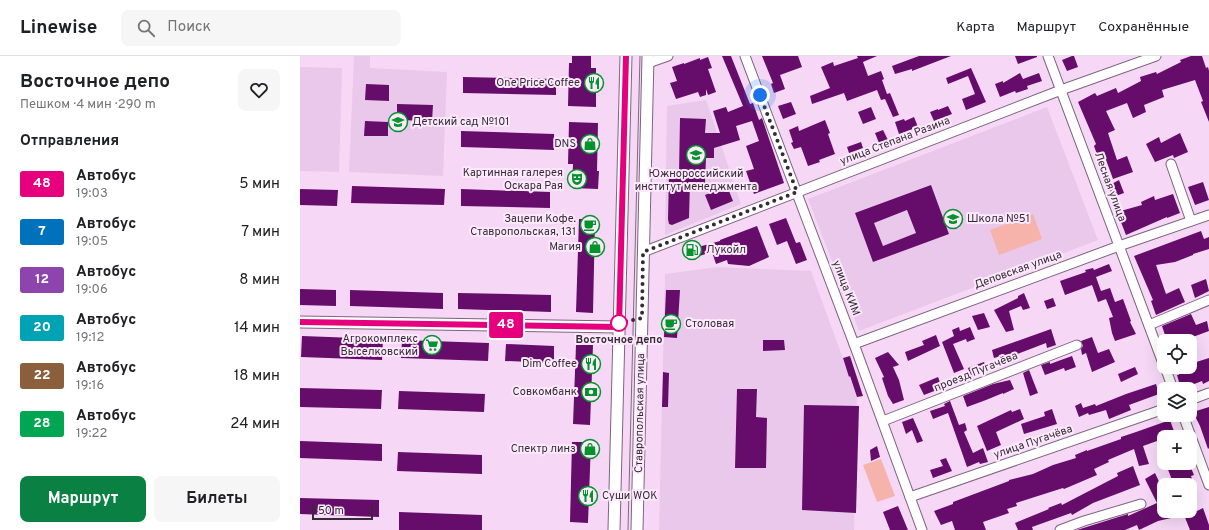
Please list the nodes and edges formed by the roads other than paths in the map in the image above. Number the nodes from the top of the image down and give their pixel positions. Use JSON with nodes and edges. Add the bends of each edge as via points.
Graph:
{"nodes":[{"id":1,"x":626,"y":56,"type":"edge"},
{"id":2,"x":668,"y":56,"type":"edge"},
{"id":3,"x":745,"y":56,"type":"edge"},
{"id":4,"x":1048,"y":56,"type":"edge"},
{"id":5,"x":1156,"y":56,"type":"edge"},
{"id":6,"x":648,"y":60,"type":"edge"},
{"id":7,"x":1061,"y":90,"type":"junction"},
{"id":8,"x":1171,"y":164,"type":"dead end"},
{"id":9,"x":797,"y":192,"type":"junction"},
{"id":10,"x":1209,"y":215,"type":"edge"},
{"id":11,"x":1191,"y":221,"type":"junction"},
{"id":12,"x":1119,"y":246,"type":"junction"},
{"id":13,"x":643,"y":252,"type":"junction"},
{"id":14,"x":1209,"y":300,"type":"edge"},
{"id":15,"x":300,"y":322,"type":"edge"},
{"id":16,"x":1149,"y":325,"type":"junction"},
{"id":17,"x":619,"y":327,"type":"junction"},
{"id":18,"x":854,"y":344,"type":"junction"},
{"id":19,"x":1077,"y":345,"type":"dead end"},
{"id":20,"x":1157,"y":347,"type":"edge"},
{"id":21,"x":1209,"y":393,"type":"edge"},
{"id":22,"x":1197,"y":397,"type":"edge"},
{"id":23,"x":1157,"y":411,"type":"edge"},
{"id":24,"x":883,"y":421,"type":"junction"},
{"id":25,"x":1186,"y":422,"type":"edge"},
{"id":26,"x":1209,"y":485,"type":"edge"},
{"id":27,"x":910,"y":497,"type":"junction"},
{"id":28,"x":1141,"y":504,"type":"dead end"},
{"id":29,"x":614,"y":530,"type":"edge"},
{"id":30,"x":637,"y":530,"type":"edge"},
{"id":31,"x":922,"y":530,"type":"edge"},
{"id":32,"x":1060,"y":530,"type":"edge"}],
"edges":[{"from":1,"to":17,"type":"main road","name":"Ставропольская улица"},
{"from":2,"to":6,"type":"street"},
{"from":3,"to":9,"type":"street","name":"улица КИМ"},
{"from":4,"to":7,"type":"street","name":"Лесная улица"},
{"from":5,"to":7,"type":"street","name":"улица Степана Разина"},
{"from":6,"to":13,"type":"main road","name":"Ставропольская улица"},
{"from":7,"to":9,"type":"street","name":"улица Степана Разина"},
{"from":7,"to":12,"type":"street","name":"Лесная улица"},
{"from":8,"to":11,"type":"street"},
{"from":9,"to":13,"type":"street","name":"улица Степана Разина"},
{"from":9,"to":18,"type":"street","name":"улица КИМ"},
{"from":10,"to":11,"type":"street","name":"Деповская улица"},
{"from":11,"to":12,"type":"street","name":"Деповская улица"},
{"from":12,"to":16,"type":"street","name":"Лесная улица"},
{"from":12,"to":18,"type":"street","name":"Деповская улица"},
{"from":13,"to":30,"type":"main road","name":"Ставропольская улица"},
{"from":14,"to":16,"type":"street"},
{"from":15,"to":17,"type":"main road"},
{"from":16,"to":20,"type":"street","name":"Лесная улица"},
{"from":17,"to":29,"type":"main road","name":"Ставропольская улица"},
{"from":18,"to":24,"type":"street","name":"улица КИМ"},
{"from":19,"to":24,"type":"street","name":"проезд Пугачёва"},
{"from":21,"to":22,"type":"street"},
{"from":23,"to":27,"type":"street","name":"улица Пугачёва"},
{"from":24,"to":27,"type":"street","name":"улица КИМ"},
{"from":25,"to":26,"type":"street"},
{"from":27,"to":31,"type":"street","name":"улица КИМ"},
{"from":28,"to":32,"type":"street"}]}
